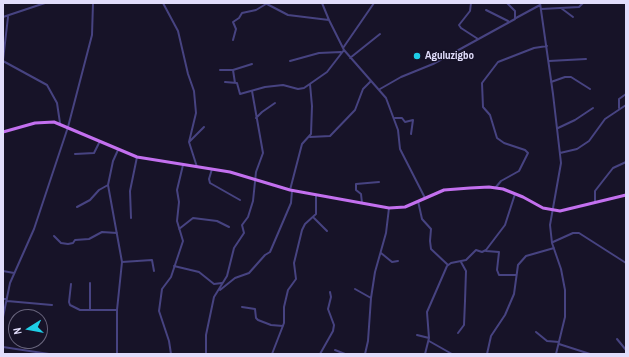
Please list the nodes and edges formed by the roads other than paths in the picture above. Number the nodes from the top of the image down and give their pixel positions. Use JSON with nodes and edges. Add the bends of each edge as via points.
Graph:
{"nodes":[{"id":1,"x":45,"y":3,"type":"edge"},
{"id":2,"x":93,"y":3,"type":"edge"},
{"id":3,"x":163,"y":3,"type":"edge"},
{"id":4,"x":266,"y":3,"type":"edge"},
{"id":5,"x":322,"y":3,"type":"edge"},
{"id":6,"x":374,"y":3,"type":"edge"},
{"id":7,"x":471,"y":3,"type":"edge"},
{"id":8,"x":507,"y":3,"type":"edge"},
{"id":9,"x":583,"y":3,"type":"edge"},
{"id":10,"x":540,"y":4,"type":"edge"},
{"id":11,"x":561,"y":7,"type":"junction"},
{"id":12,"x":541,"y":9,"type":"junction"},
{"id":13,"x":486,"y":10,"type":"dead end"},
{"id":14,"x":8,"y":16,"type":"junction"},
{"id":15,"x":3,"y":17,"type":"edge"},
{"id":16,"x":573,"y":17,"type":"dead end"},
{"id":17,"x":516,"y":18,"type":"junction"},
{"id":18,"x":329,"y":20,"type":"junction"},
{"id":19,"x":508,"y":21,"type":"junction"},
{"id":20,"x":380,"y":34,"type":"dead end"},
{"id":21,"x":478,"y":39,"type":"junction"},
{"id":22,"x":233,"y":40,"type":"dead end"},
{"id":23,"x":547,"y":46,"type":"junction"},
{"id":24,"x":343,"y":49,"type":"junction"},
{"id":25,"x":342,"y":52,"type":"junction"},
{"id":26,"x":350,"y":58,"type":"junction"},
{"id":27,"x":586,"y":59,"type":"dead end"},
{"id":28,"x":3,"y":61,"type":"edge"},
{"id":29,"x":549,"y":61,"type":"junction"},
{"id":30,"x":290,"y":62,"type":"dead end"},
{"id":31,"x":252,"y":64,"type":"dead end"},
{"id":32,"x":220,"y":70,"type":"dead end"},
{"id":33,"x":233,"y":70,"type":"junction"},
{"id":34,"x":371,"y":81,"type":"junction"},
{"id":35,"x":226,"y":82,"type":"dead end"},
{"id":36,"x":551,"y":82,"type":"junction"},
{"id":37,"x":235,"y":83,"type":"junction"},
{"id":38,"x":310,"y":84,"type":"junction"},
{"id":39,"x":380,"y":89,"type":"junction"},
{"id":40,"x":590,"y":89,"type":"dead end"},
{"id":41,"x":252,"y":91,"type":"junction"},
{"id":42,"x":626,"y":94,"type":"edge"},
{"id":43,"x":275,"y":103,"type":"dead end"},
{"id":44,"x":626,"y":105,"type":"edge"},
{"id":45,"x":594,"y":108,"type":"dead end"},
{"id":46,"x":620,"y":108,"type":"junction"},
{"id":47,"x":256,"y":118,"type":"junction"},
{"id":48,"x":394,"y":118,"type":"junction"},
{"id":49,"x":60,"y":123,"type":"junction"},
{"id":50,"x":68,"y":127,"type":"junction"},
{"id":51,"x":204,"y":127,"type":"dead end"},
{"id":52,"x":558,"y":128,"type":"junction"},
{"id":53,"x":3,"y":132,"type":"edge"},
{"id":54,"x":411,"y":134,"type":"dead end"},
{"id":55,"x":310,"y":137,"type":"junction"},
{"id":56,"x":100,"y":141,"type":"junction"},
{"id":57,"x":189,"y":142,"type":"junction"},
{"id":58,"x":118,"y":150,"type":"junction"},
{"id":59,"x":560,"y":153,"type":"junction"},
{"id":60,"x":75,"y":154,"type":"dead end"},
{"id":61,"x":137,"y":157,"type":"junction"},
{"id":62,"x":626,"y":162,"type":"edge"},
{"id":63,"x":183,"y":165,"type":"junction"},
{"id":64,"x":197,"y":167,"type":"junction"},
{"id":65,"x":212,"y":169,"type":"junction"},
{"id":66,"x":255,"y":180,"type":"junction"},
{"id":67,"x":379,"y":182,"type":"dead end"},
{"id":68,"x":108,"y":185,"type":"junction"},
{"id":69,"x":496,"y":188,"type":"junction"},
{"id":70,"x":291,"y":190,"type":"junction"},
{"id":71,"x":515,"y":193,"type":"junction"},
{"id":72,"x":316,"y":195,"type":"junction"},
{"id":73,"x":626,"y":195,"type":"edge"},
{"id":74,"x":426,"y":198,"type":"junction"},
{"id":75,"x":240,"y":200,"type":"dead end"},
{"id":76,"x":418,"y":201,"type":"junction"},
{"id":77,"x":595,"y":202,"type":"junction"},
{"id":78,"x":363,"y":204,"type":"junction"},
{"id":79,"x":77,"y":207,"type":"dead end"},
{"id":80,"x":389,"y":208,"type":"junction"},
{"id":81,"x":552,"y":210,"type":"junction"},
{"id":82,"x":130,"y":218,"type":"dead end"},
{"id":83,"x":314,"y":218,"type":"junction"},
{"id":84,"x":229,"y":227,"type":"dead end"},
{"id":85,"x":179,"y":229,"type":"junction"},
{"id":86,"x":326,"y":231,"type":"dead end"},
{"id":87,"x":118,"y":233,"type":"junction"},
{"id":88,"x":54,"y":236,"type":"dead end"},
{"id":89,"x":552,"y":243,"type":"junction"},
{"id":90,"x":554,"y":248,"type":"junction"},
{"id":91,"x":485,"y":251,"type":"junction"},
{"id":92,"x":381,"y":253,"type":"junction"},
{"id":93,"x":398,"y":261,"type":"dead end"},
{"id":94,"x":122,"y":262,"type":"junction"},
{"id":95,"x":461,"y":262,"type":"junction"},
{"id":96,"x":626,"y":263,"type":"edge"},
{"id":97,"x":174,"y":266,"type":"junction"},
{"id":98,"x":448,"y":266,"type":"junction"},
{"id":99,"x":3,"y":271,"type":"edge"},
{"id":100,"x":154,"y":271,"type":"dead end"},
{"id":101,"x":14,"y":273,"type":"junction"},
{"id":102,"x":516,"y":275,"type":"junction"},
{"id":103,"x":90,"y":283,"type":"dead end"},
{"id":104,"x":71,"y":284,"type":"dead end"},
{"id":105,"x":222,"y":284,"type":"junction"},
{"id":106,"x":355,"y":289,"type":"dead end"},
{"id":107,"x":219,"y":290,"type":"junction"},
{"id":108,"x":330,"y":292,"type":"dead end"},
{"id":109,"x":371,"y":298,"type":"junction"},
{"id":110,"x":3,"y":299,"type":"edge"},
{"id":111,"x":7,"y":300,"type":"junction"},
{"id":112,"x":52,"y":306,"type":"dead end"},
{"id":113,"x":242,"y":307,"type":"dead end"},
{"id":114,"x":90,"y":310,"type":"junction"},
{"id":115,"x":117,"y":310,"type":"junction"},
{"id":116,"x":3,"y":317,"type":"edge"},
{"id":117,"x":283,"y":326,"type":"junction"},
{"id":118,"x":536,"y":332,"type":"dead end"},
{"id":119,"x":458,"y":333,"type":"dead end"},
{"id":120,"x":417,"y":335,"type":"dead end"},
{"id":121,"x":429,"y":339,"type":"junction"},
{"id":122,"x":617,"y":339,"type":"dead end"},
{"id":123,"x":559,"y":343,"type":"junction"},
{"id":124,"x":3,"y":347,"type":"edge"},
{"id":125,"x":335,"y":350,"type":"dead end"},
{"id":126,"x":626,"y":350,"type":"edge"},
{"id":127,"x":49,"y":354,"type":"edge"},
{"id":128,"x":117,"y":354,"type":"edge"},
{"id":129,"x":171,"y":354,"type":"edge"},
{"id":130,"x":206,"y":354,"type":"edge"},
{"id":131,"x":272,"y":354,"type":"edge"},
{"id":132,"x":320,"y":354,"type":"edge"},
{"id":133,"x":345,"y":354,"type":"edge"},
{"id":134,"x":365,"y":354,"type":"edge"},
{"id":135,"x":425,"y":354,"type":"edge"},
{"id":136,"x":452,"y":354,"type":"edge"},
{"id":137,"x":487,"y":354,"type":"edge"},
{"id":138,"x":556,"y":354,"type":"edge"},
{"id":139,"x":590,"y":354,"type":"edge"}],
"edges":[{"from":1,"to":14,"type":"street"},
{"from":2,"to":50,"type":"street","via":[[92,35]]},
{"from":3,"to":57,"type":"street","via":[[178,31],[196,102]]},
{"from":4,"to":18,"type":"street","via":[[293,16]]},
{"from":4,"to":22,"type":"street","via":[[256,10],[242,12],[233,22],[236,29]]},
{"from":5,"to":18,"type":"street"},
{"from":6,"to":24,"type":"street"},
{"from":7,"to":21,"type":"street","via":[[470,10],[459,25]]},
{"from":8,"to":17,"type":"street","via":[[515,11]]},
{"from":9,"to":11,"type":"street","via":[[579,7]]},
{"from":10,"to":12,"type":"street"},
{"from":10,"to":17,"type":"street"},
{"from":11,"to":12,"type":"street"},
{"from":11,"to":16,"type":"street"},
{"from":12,"to":23,"type":"street"},
{"from":13,"to":19,"type":"street"},
{"from":14,"to":15,"type":"street"},
{"from":14,"to":28,"type":"street"},
{"from":17,"to":19,"type":"street"},
{"from":18,"to":24,"type":"street"},
{"from":19,"to":21,"type":"street"},
{"from":20,"to":26,"type":"street"},
{"from":21,"to":39,"type":"street"},
{"from":23,"to":29,"type":"street"},
{"from":23,"to":69,"type":"street","via":[[515,54],[498,62],[482,82],[483,107],[490,115],[497,138],[528,153],[519,171],[501,181]]},
{"from":24,"to":25,"type":"street"},
{"from":24,"to":26,"type":"street"},
{"from":25,"to":30,"type":"street","via":[[319,53]]},
{"from":25,"to":38,"type":"street","via":[[326,72]]},
{"from":26,"to":34,"type":"street"},
{"from":27,"to":29,"type":"street"},
{"from":28,"to":49,"type":"street","via":[[47,84],[57,103]]},
{"from":29,"to":36,"type":"street"},
{"from":31,"to":33,"type":"street"},
{"from":32,"to":33,"type":"street"},
{"from":33,"to":37,"type":"street"},
{"from":34,"to":39,"type":"street"},
{"from":34,"to":55,"type":"street","via":[[362,89],[355,110],[330,136]]},
{"from":35,"to":37,"type":"street"},
{"from":36,"to":40,"type":"street","via":[[564,77],[571,78]]},
{"from":36,"to":52,"type":"street"},
{"from":37,"to":41,"type":"street","via":[[238,83],[240,94]]},
{"from":38,"to":41,"type":"street","via":[[301,89],[283,84]]},
{"from":38,"to":55,"type":"street"},
{"from":39,"to":48,"type":"street","via":[[390,105]]},
{"from":41,"to":47,"type":"street"},
{"from":42,"to":46,"type":"street","via":[[619,99]]},
{"from":43,"to":47,"type":"street"},
{"from":44,"to":46,"type":"street"},
{"from":45,"to":52,"type":"street"},
{"from":46,"to":59,"type":"street","via":[[605,119],[589,141],[577,149]]},
{"from":47,"to":66,"type":"street","via":[[263,150]]},
{"from":48,"to":54,"type":"street","via":[[402,118],[405,122],[413,120]]},
{"from":48,"to":74,"type":"street","via":[[400,136],[400,149]]},
{"from":49,"to":50,"type":"main road"},
{"from":49,"to":53,"type":"main road","via":[[35,123]]},
{"from":50,"to":56,"type":"main road"},
{"from":50,"to":101,"type":"street","via":[[34,229]]},
{"from":51,"to":57,"type":"street"},
{"from":52,"to":59,"type":"street"},
{"from":55,"to":70,"type":"street","via":[[302,144]]},
{"from":56,"to":58,"type":"main road"},
{"from":56,"to":60,"type":"street","via":[[94,153]]},
{"from":57,"to":64,"type":"street"},
{"from":58,"to":61,"type":"main road"},
{"from":58,"to":68,"type":"street"},
{"from":59,"to":81,"type":"street","via":[[559,176]]},
{"from":61,"to":63,"type":"main road"},
{"from":61,"to":82,"type":"street","via":[[130,191]]},
{"from":62,"to":77,"type":"street","via":[[616,166],[595,191]]},
{"from":63,"to":64,"type":"main road"},
{"from":63,"to":85,"type":"street","via":[[177,190]]},
{"from":64,"to":65,"type":"main road"},
{"from":65,"to":66,"type":"main road"},
{"from":65,"to":75,"type":"street","via":[[210,183]]},
{"from":66,"to":70,"type":"main road"},
{"from":66,"to":105,"type":"street","via":[[253,202],[242,225],[244,233],[234,248],[230,269]]},
{"from":67,"to":78,"type":"street","via":[[356,184]]},
{"from":68,"to":79,"type":"street"},
{"from":68,"to":87,"type":"street"},
{"from":69,"to":71,"type":"main road"},
{"from":69,"to":74,"type":"main road","via":[[451,189]]},
{"from":70,"to":72,"type":"main road"},
{"from":70,"to":107,"type":"street","via":[[291,203],[270,252],[265,254],[249,273],[235,278]]},
{"from":71,"to":81,"type":"main road","via":[[536,205]]},
{"from":71,"to":91,"type":"street","via":[[505,225]]},
{"from":72,"to":78,"type":"main road"},
{"from":72,"to":83,"type":"street"},
{"from":73,"to":77,"type":"main road"},
{"from":74,"to":76,"type":"main road"},
{"from":76,"to":80,"type":"main road","via":[[405,207]]},
{"from":76,"to":98,"type":"street","via":[[422,219],[432,229],[431,249]]},
{"from":77,"to":81,"type":"main road","via":[[560,211]]},
{"from":78,"to":80,"type":"main road"},
{"from":80,"to":92,"type":"street"},
{"from":81,"to":89,"type":"street"},
{"from":83,"to":86,"type":"street"},
{"from":83,"to":117,"type":"street","via":[[302,230],[294,263],[296,277],[288,290]]},
{"from":84,"to":85,"type":"street","via":[[217,221],[193,218]]},
{"from":85,"to":97,"type":"street","via":[[183,241]]},
{"from":87,"to":88,"type":"street","via":[[102,232],[68,244]]},
{"from":87,"to":94,"type":"street"},
{"from":89,"to":90,"type":"street"},
{"from":89,"to":96,"type":"street","via":[[579,232]]},
{"from":90,"to":102,"type":"street","via":[[524,257],[518,265]]},
{"from":90,"to":123,"type":"street","via":[[565,290],[565,317]]},
{"from":91,"to":95,"type":"street","via":[[476,250]]},
{"from":91,"to":102,"type":"street","via":[[499,252],[499,275]]},
{"from":92,"to":93,"type":"street","via":[[392,262]]},
{"from":92,"to":109,"type":"street"},
{"from":94,"to":100,"type":"street","via":[[152,260]]},
{"from":94,"to":115,"type":"street"},
{"from":95,"to":98,"type":"street"},
{"from":95,"to":119,"type":"street","via":[[466,271],[465,306],[463,328]]},
{"from":97,"to":105,"type":"street","via":[[199,272],[212,282]]},
{"from":97,"to":129,"type":"street","via":[[171,277],[162,289],[159,311]]},
{"from":98,"to":121,"type":"street","via":[[427,312]]},
{"from":99,"to":101,"type":"street"},
{"from":101,"to":111,"type":"street"},
{"from":102,"to":137,"type":"street","via":[[514,294],[505,315],[491,336]]},
{"from":103,"to":114,"type":"street"},
{"from":104,"to":114,"type":"street","via":[[70,306]]},
{"from":105,"to":107,"type":"street"},
{"from":106,"to":109,"type":"street"},
{"from":107,"to":130,"type":"street","via":[[214,297],[210,315]]},
{"from":108,"to":132,"type":"street","via":[[328,311],[334,328]]},
{"from":109,"to":134,"type":"street"},
{"from":110,"to":111,"type":"street"},
{"from":111,"to":112,"type":"street"},
{"from":111,"to":116,"type":"street"},
{"from":113,"to":117,"type":"street","via":[[255,309],[258,320]]},
{"from":114,"to":115,"type":"street"},
{"from":115,"to":128,"type":"street"},
{"from":117,"to":131,"type":"street"},
{"from":118,"to":123,"type":"street","via":[[547,340]]},
{"from":120,"to":121,"type":"street"},
{"from":121,"to":135,"type":"street"},
{"from":121,"to":136,"type":"street"},
{"from":122,"to":126,"type":"street"},
{"from":123,"to":138,"type":"street"},
{"from":123,"to":139,"type":"street"},
{"from":124,"to":127,"type":"street"},
{"from":125,"to":133,"type":"street"}]}
